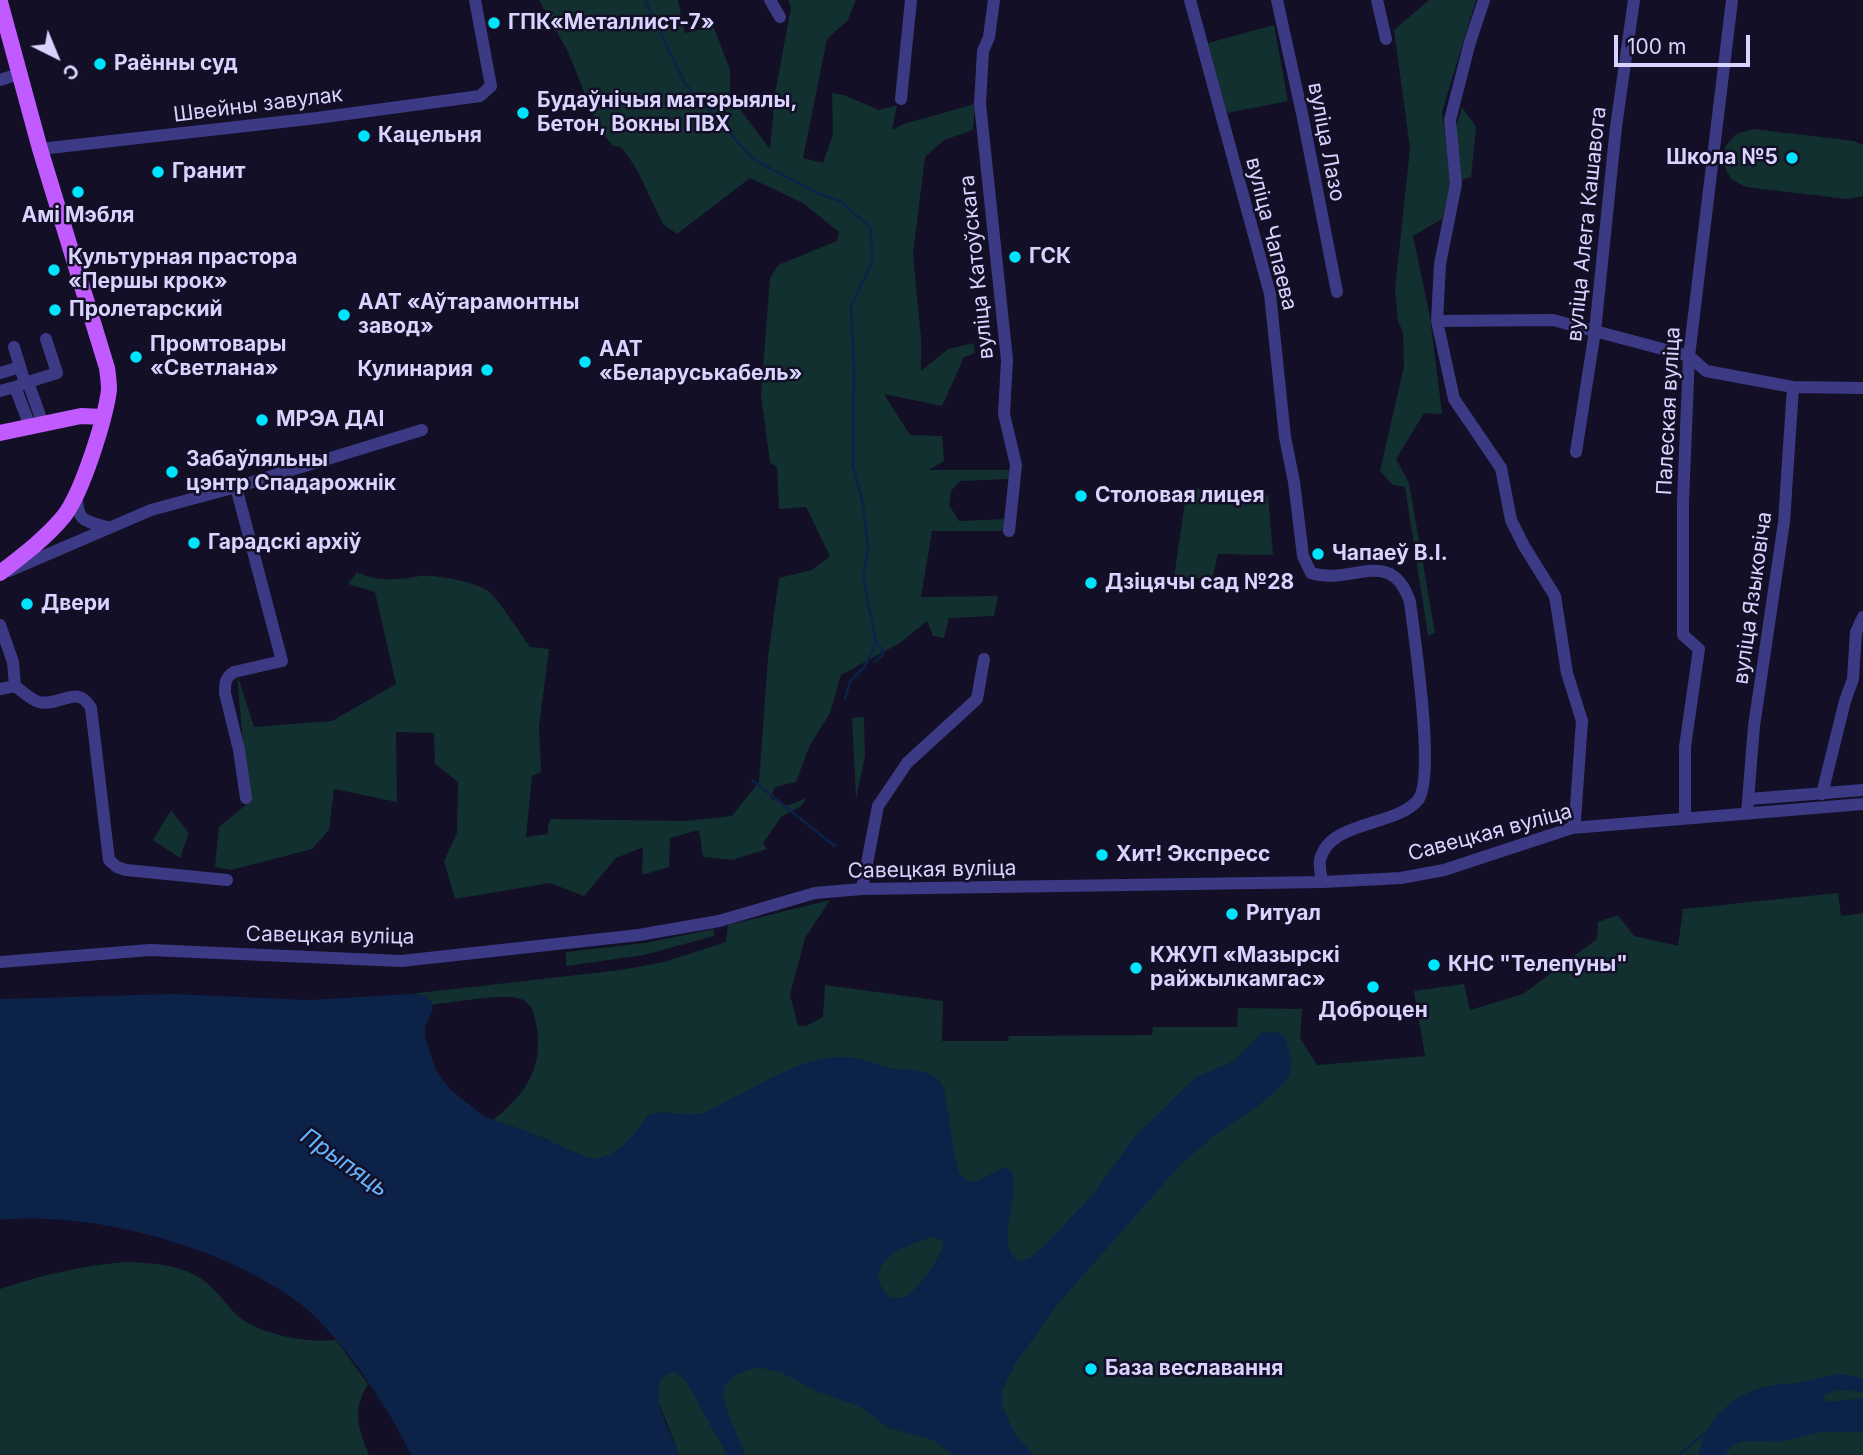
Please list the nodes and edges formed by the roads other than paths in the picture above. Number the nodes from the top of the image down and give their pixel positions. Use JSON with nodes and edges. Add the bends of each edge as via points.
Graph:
{"nodes":[{"id":1,"x":475,"y":0,"type":"edge"},
{"id":2,"x":770,"y":0,"type":"edge"},
{"id":3,"x":911,"y":0,"type":"edge"},
{"id":4,"x":994,"y":0,"type":"edge"},
{"id":5,"x":1190,"y":0,"type":"edge"},
{"id":6,"x":1277,"y":0,"type":"edge"},
{"id":7,"x":1377,"y":0,"type":"edge"},
{"id":8,"x":1484,"y":0,"type":"edge"},
{"id":9,"x":1634,"y":0,"type":"edge"},
{"id":10,"x":1732,"y":0,"type":"edge"},
{"id":11,"x":0,"y":2,"type":"edge"},
{"id":12,"x":780,"y":17,"type":"dead end"},
{"id":13,"x":1386,"y":39,"type":"dead end"},
{"id":14,"x":19,"y":74,"type":"junction"},
{"id":15,"x":0,"y":80,"type":"edge"},
{"id":16,"x":901,"y":99,"type":"dead end"},
{"id":17,"x":40,"y":149,"type":"junction"},
{"id":18,"x":1337,"y":292,"type":"dead end"},
{"id":19,"x":1437,"y":321,"type":"junction"},
{"id":20,"x":1595,"y":331,"type":"junction"},
{"id":21,"x":46,"y":339,"type":"dead end"},
{"id":22,"x":14,"y":347,"type":"dead end"},
{"id":23,"x":1689,"y":356,"type":"junction"},
{"id":24,"x":20,"y":367,"type":"junction"},
{"id":25,"x":0,"y":373,"type":"edge"},
{"id":26,"x":23,"y":384,"type":"junction"},
{"id":27,"x":1793,"y":387,"type":"junction"},
{"id":28,"x":1863,"y":388,"type":"edge"},
{"id":29,"x":0,"y":391,"type":"edge"},
{"id":30,"x":103,"y":417,"type":"junction"},
{"id":31,"x":36,"y":425,"type":"junction"},
{"id":32,"x":422,"y":430,"type":"dead end"},
{"id":33,"x":0,"y":433,"type":"edge"},
{"id":34,"x":1576,"y":452,"type":"dead end"},
{"id":35,"x":236,"y":487,"type":"junction"},
{"id":36,"x":77,"y":496,"type":"junction"},
{"id":37,"x":107,"y":527,"type":"junction"},
{"id":38,"x":1009,"y":531,"type":"dead end"},
{"id":39,"x":0,"y":574,"type":"edge"},
{"id":40,"x":1863,"y":617,"type":"edge"},
{"id":41,"x":0,"y":625,"type":"edge"},
{"id":42,"x":984,"y":659,"type":"dead end"},
{"id":43,"x":15,"y":687,"type":"junction"},
{"id":44,"x":0,"y":690,"type":"edge"},
{"id":45,"x":1863,"y":790,"type":"edge"},
{"id":46,"x":1822,"y":794,"type":"junction"},
{"id":47,"x":246,"y":797,"type":"dead end"},
{"id":48,"x":1749,"y":799,"type":"junction"},
{"id":49,"x":1863,"y":804,"type":"edge"},
{"id":50,"x":1747,"y":813,"type":"junction"},
{"id":51,"x":1685,"y":818,"type":"junction"},
{"id":52,"x":1572,"y":828,"type":"junction"},
{"id":53,"x":226,"y":880,"type":"dead end"},
{"id":54,"x":1322,"y":882,"type":"junction"},
{"id":55,"x":862,"y":890,"type":"junction"},
{"id":56,"x":0,"y":962,"type":"edge"}],
"edges":[{"from":1,"to":17,"type":"street","name":"Швейны завулак","via":[[491,86],[481,96]]},
{"from":2,"to":12,"type":"street"},
{"from":3,"to":16,"type":"street"},
{"from":4,"to":38,"type":"street","name":"вуліца Катоўскага","via":[[983,51],[980,104],[1007,360],[1004,414],[1016,465]]},
{"from":5,"to":54,"type":"street","name":"вуліца Чапаева","via":[[1270,294],[1303,556],[1311,573],[1321,576],[1382,570],[1394,575],[1404,583],[1410,602],[1425,750],[1424,783],[1418,799],[1406,809],[1340,835],[1328,845],[1320,861]]},
{"from":6,"to":18,"type":"street","name":"вуліца Лазо"},
{"from":7,"to":13,"type":"street"},
{"from":8,"to":19,"type":"street","via":[[1450,120],[1456,184],[1440,264]]},
{"from":9,"to":20,"type":"street","name":"вуліца Алега Кашавога"},
{"from":10,"to":23,"type":"street","name":"Палеская вуліца"},
{"from":11,"to":14,"type":"main road"},
{"from":14,"to":15,"type":"street"},
{"from":14,"to":17,"type":"main road"},
{"from":17,"to":30,"type":"main road","via":[[107,368],[109,387]]},
{"from":19,"to":20,"type":"street","via":[[1553,320]]},
{"from":19,"to":52,"type":"street","via":[[1454,399],[1501,468],[1511,520],[1555,596],[1567,673],[1582,721]]},
{"from":20,"to":23,"type":"street"},
{"from":20,"to":34,"type":"street","name":"вуліца Алега Кашавога"},
{"from":21,"to":26,"type":"street","via":[[57,373]]},
{"from":22,"to":24,"type":"street"},
{"from":23,"to":27,"type":"street","via":[[1706,371]]},
{"from":23,"to":51,"type":"street","name":"Палеская вуліца","via":[[1683,635],[1699,649],[1685,747]]},
{"from":24,"to":25,"type":"street"},
{"from":24,"to":26,"type":"street"},
{"from":26,"to":29,"type":"street"},
{"from":26,"to":31,"type":"street"},
{"from":27,"to":28,"type":"street"},
{"from":27,"to":48,"type":"street","name":"вуліца Языковіча","via":[[1784,522],[1754,726]]},
{"from":30,"to":31,"type":"main road","via":[[81,416]]},
{"from":30,"to":36,"type":"main road"},
{"from":31,"to":33,"type":"main road"},
{"from":32,"to":35,"type":"street"},
{"from":35,"to":37,"type":"street"},
{"from":35,"to":47,"type":"street","via":[[282,661],[229,674],[225,684]]},
{"from":36,"to":37,"type":"street","via":[[77,512],[83,520]]},
{"from":36,"to":39,"type":"main road","via":[[48,533]]},
{"from":37,"to":39,"type":"street"},
{"from":40,"to":46,"type":"street","via":[[1856,632],[1853,679]]},
{"from":41,"to":43,"type":"street","via":[[13,662]]},
{"from":42,"to":55,"type":"street","via":[[977,699],[907,763],[878,806]]},
{"from":43,"to":44,"type":"street"},
{"from":43,"to":53,"type":"street","via":[[37,702],[78,695],[91,708],[113,864],[126,870]]},
{"from":45,"to":46,"type":"street"},
{"from":46,"to":48,"type":"street"},
{"from":48,"to":50,"type":"street","name":"вуліца Языковіча"},
{"from":49,"to":50,"type":"street","name":"Савецкая вуліца"},
{"from":50,"to":51,"type":"street","name":"Савецкая вуліца"},
{"from":51,"to":52,"type":"street","name":"Савецкая вуліца"},
{"from":52,"to":54,"type":"street","name":"Савецкая вуліца","via":[[1444,870]]},
{"from":54,"to":55,"type":"street","name":"Савецкая вуліца"},
{"from":55,"to":56,"type":"street","name":"Савецкая вуліца","via":[[815,893],[719,920],[639,935],[401,961],[150,950]]}]}
